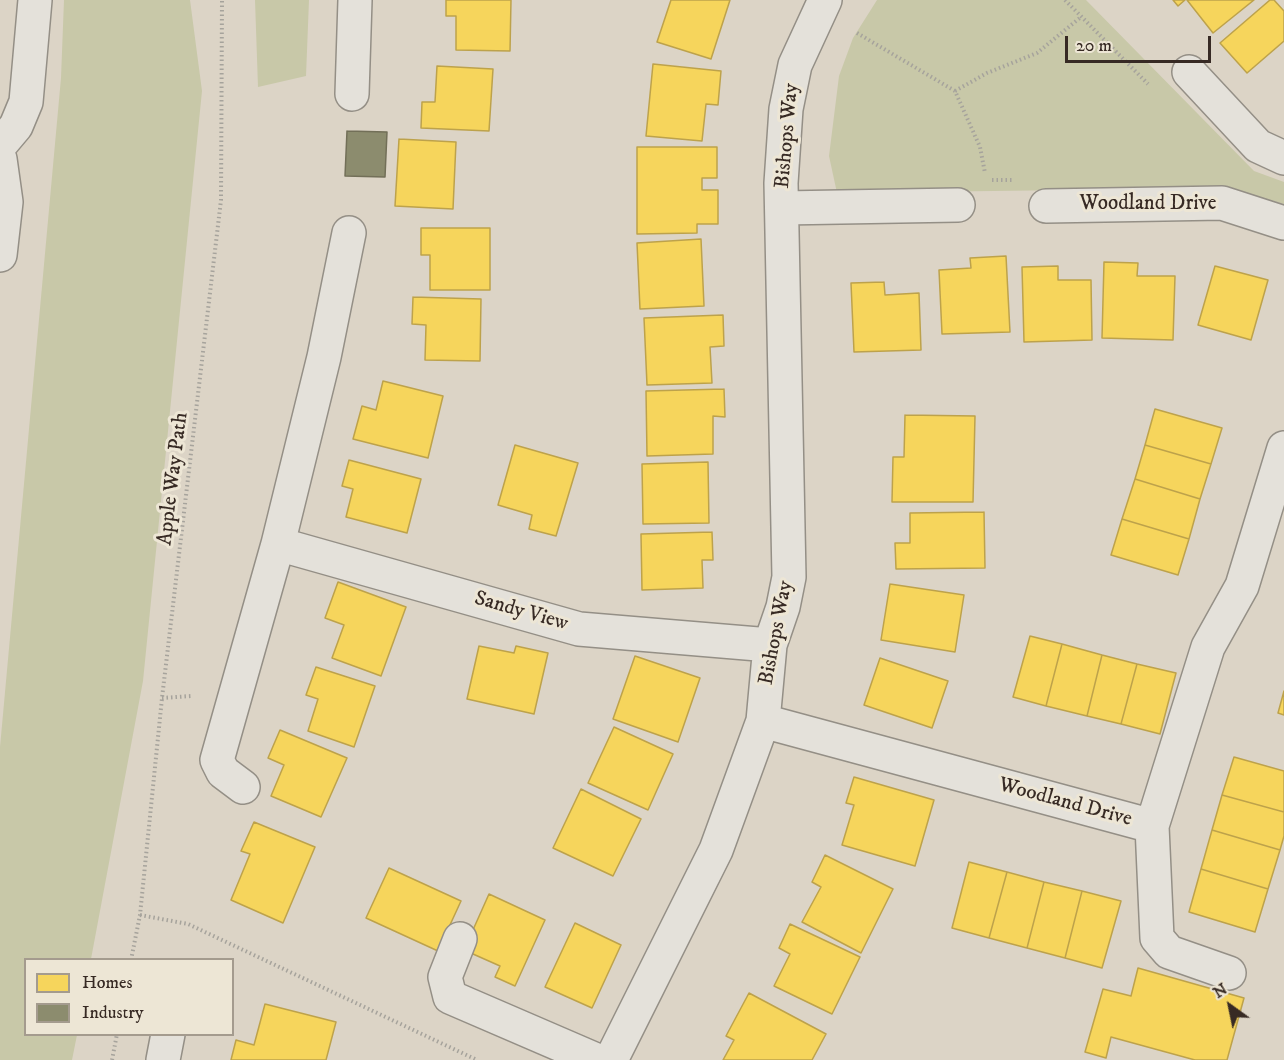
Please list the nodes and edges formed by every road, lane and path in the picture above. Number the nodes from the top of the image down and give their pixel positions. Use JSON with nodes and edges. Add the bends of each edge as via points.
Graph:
{"nodes":[{"id":1,"x":35,"y":0,"type":"edge"},
{"id":2,"x":222,"y":0,"type":"edge"},
{"id":3,"x":355,"y":0,"type":"edge"},
{"id":4,"x":822,"y":6,"type":"edge"},
{"id":5,"x":1081,"y":17,"type":"dead end"},
{"id":6,"x":1189,"y":72,"type":"dead end"},
{"id":7,"x":955,"y":91,"type":"junction"},
{"id":8,"x":351,"y":94,"type":"dead end"},
{"id":9,"x":0,"y":145,"type":"edge"},
{"id":10,"x":1284,"y":158,"type":"edge"},
{"id":11,"x":0,"y":159,"type":"edge"},
{"id":12,"x":986,"y":180,"type":"dead end"},
{"id":13,"x":958,"y":205,"type":"dead end"},
{"id":14,"x":1046,"y":206,"type":"dead end"},
{"id":15,"x":782,"y":208,"type":"junction"},
{"id":16,"x":1284,"y":223,"type":"edge"},
{"id":17,"x":349,"y":233,"type":"dead end"},
{"id":18,"x":0,"y":255,"type":"edge"},
{"id":19,"x":1284,"y":448,"type":"edge"},
{"id":20,"x":278,"y":544,"type":"junction"},
{"id":21,"x":770,"y":645,"type":"junction"},
{"id":22,"x":763,"y":721,"type":"junction"},
{"id":23,"x":243,"y":787,"type":"dead end"},
{"id":24,"x":1152,"y":826,"type":"junction"},
{"id":25,"x":140,"y":915,"type":"junction"},
{"id":26,"x":460,"y":939,"type":"dead end"},
{"id":27,"x":131,"y":958,"type":"edge"},
{"id":28,"x":1229,"y":973,"type":"dead end"},
{"id":29,"x":117,"y":1036,"type":"edge"},
{"id":30,"x":168,"y":1036,"type":"edge"},
{"id":31,"x":111,"y":1060,"type":"edge"},
{"id":32,"x":163,"y":1060,"type":"edge"},
{"id":33,"x":477,"y":1060,"type":"edge"},
{"id":34,"x":596,"y":1060,"type":"edge"},
{"id":35,"x":610,"y":1060,"type":"edge"}],
"edges":[{"from":1,"to":9,"type":"street","via":[[26,102],[16,126]]},
{"from":2,"to":25,"type":"path","name":"Apple Way Path","via":[[220,200]]},
{"from":3,"to":8,"type":"street"},
{"from":4,"to":7,"type":"path"},
{"from":4,"to":15,"type":"street","name":"Bishops Way","via":[[795,65],[786,109]]},
{"from":5,"to":7,"type":"path","via":[[1037,53]]},
{"from":6,"to":10,"type":"street","via":[[1258,146]]},
{"from":7,"to":12,"type":"path","via":[[980,147]]},
{"from":11,"to":18,"type":"street","via":[[6,202]]},
{"from":13,"to":15,"type":"street","name":"Bishops Way"},
{"from":14,"to":16,"type":"street","name":"Woodland Drive","via":[[1222,203]]},
{"from":15,"to":21,"type":"street","name":"Bishops Way","via":[[789,577]]},
{"from":17,"to":20,"type":"street","via":[[324,357]]},
{"from":19,"to":24,"type":"street","name":"Woodland Drive","via":[[1242,586],[1208,647]]},
{"from":20,"to":21,"type":"street","name":"Sandy View","via":[[579,629]]},
{"from":20,"to":23,"type":"street","via":[[217,760],[223,772]]},
{"from":21,"to":22,"type":"street","name":"Bishops Way"},
{"from":22,"to":24,"type":"street","name":"Woodland Drive"},
{"from":22,"to":35,"type":"street","name":"Bishops Way","via":[[716,850]]},
{"from":24,"to":28,"type":"street","via":[[1156,938],[1169,952]]},
{"from":25,"to":27,"type":"path","name":"Apple Way Path"},
{"from":25,"to":33,"type":"path","via":[[188,924]]},
{"from":26,"to":34,"type":"street","via":[[445,977],[450,997]]},
{"from":29,"to":31,"type":"path"},
{"from":30,"to":32,"type":"street"}]}
